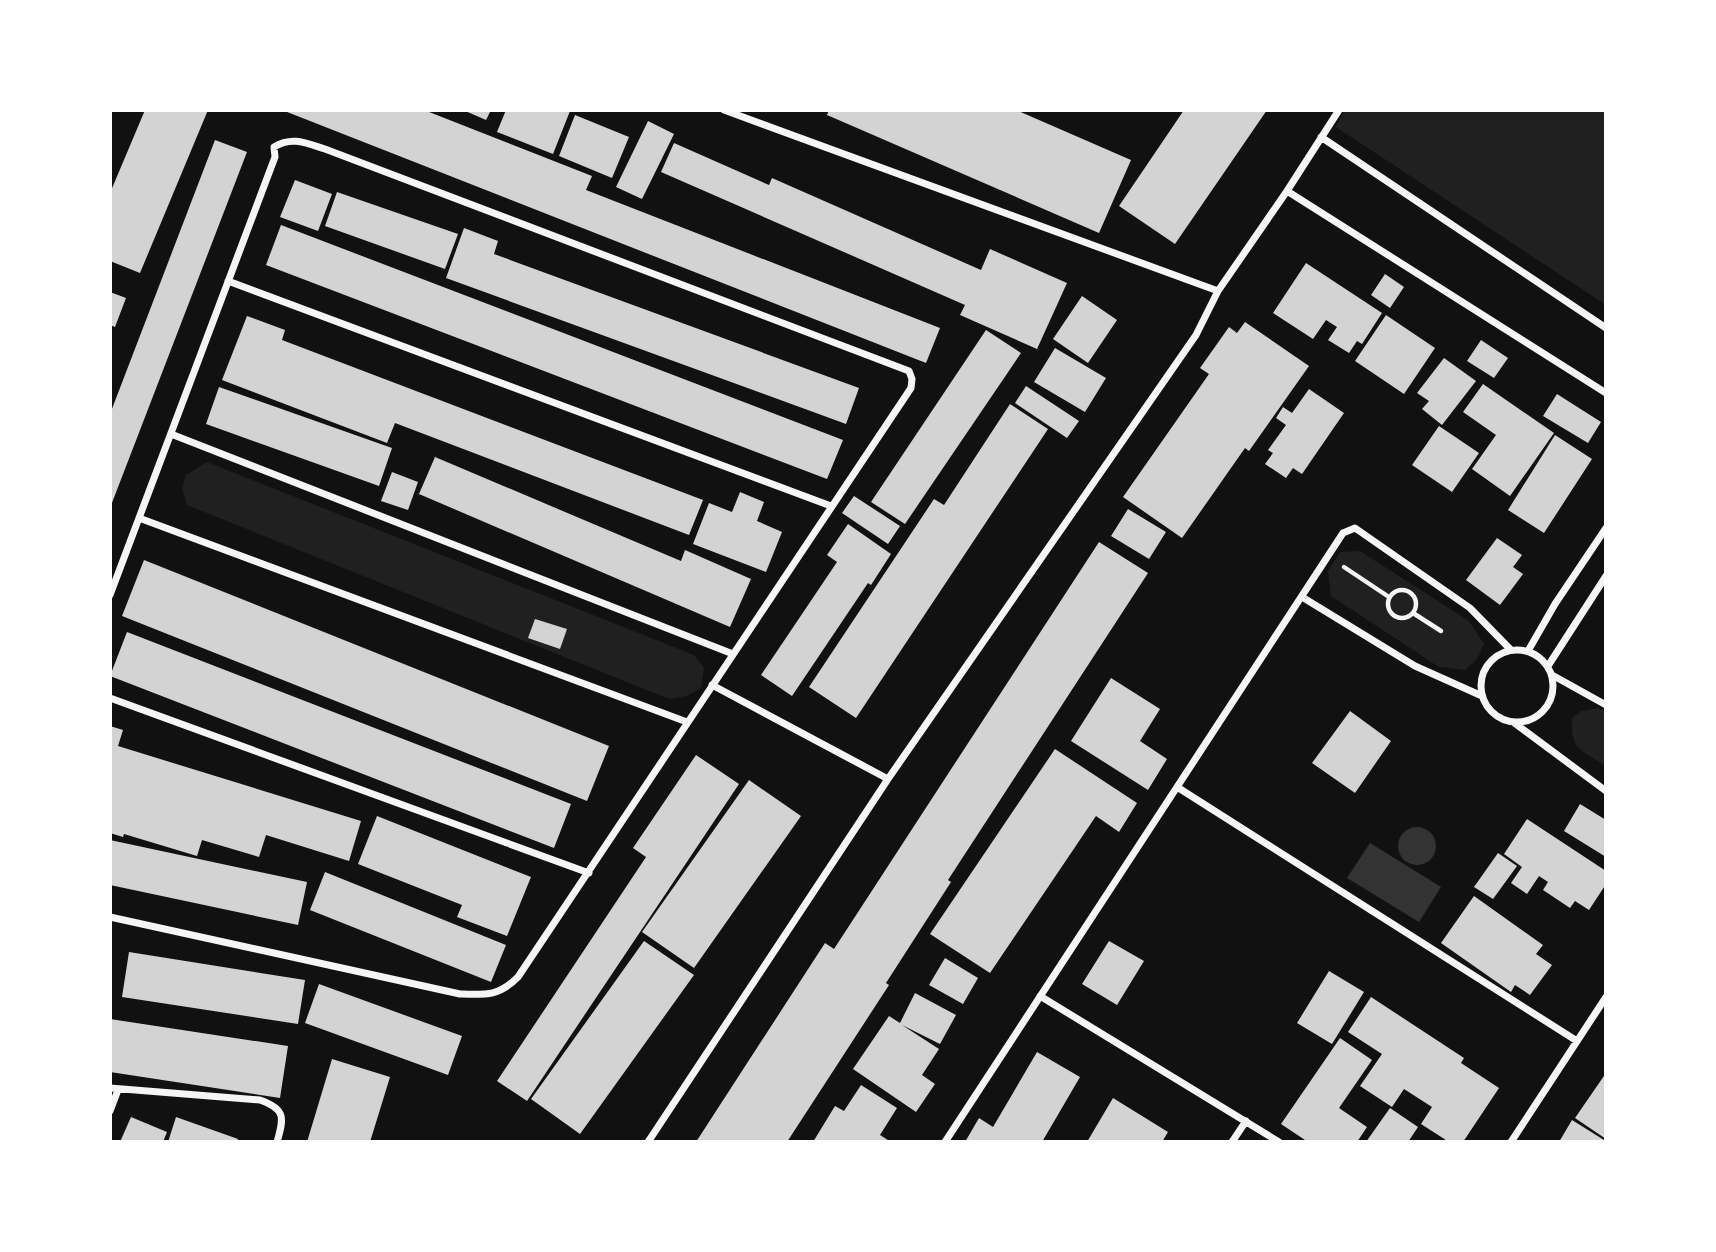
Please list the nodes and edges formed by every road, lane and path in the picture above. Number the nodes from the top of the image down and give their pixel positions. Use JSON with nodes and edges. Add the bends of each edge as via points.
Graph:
{"nodes":[{"id":1,"x":724,"y":110,"type":"edge"},
{"id":2,"x":1339,"y":110,"type":"edge"},
{"id":3,"x":1321,"y":137,"type":"junction"},
{"id":4,"x":1287,"y":191,"type":"junction"},
{"id":5,"x":228,"y":281,"type":"junction"},
{"id":6,"x":1218,"y":291,"type":"junction"},
{"id":7,"x":1606,"y":328,"type":"edge"},
{"id":8,"x":1606,"y":393,"type":"edge"},
{"id":9,"x":171,"y":434,"type":"junction"},
{"id":10,"x":831,"y":506,"type":"junction"},
{"id":11,"x":139,"y":518,"type":"junction"},
{"id":12,"x":1606,"y":528,"type":"edge"},
{"id":13,"x":1328,"y":557,"type":"junction"},
{"id":14,"x":1606,"y":576,"type":"edge"},
{"id":15,"x":110,"y":595,"type":"edge"},
{"id":16,"x":1302,"y":597,"type":"junction"},
{"id":17,"x":1389,"y":597,"type":"junction"},
{"id":18,"x":1413,"y":613,"type":"junction"},
{"id":19,"x":1441,"y":631,"type":"dead end"},
{"id":20,"x":1511,"y":650,"type":"junction"},
{"id":21,"x":1528,"y":651,"type":"junction"},
{"id":22,"x":733,"y":654,"type":"junction"},
{"id":23,"x":1548,"y":666,"type":"junction"},
{"id":24,"x":1552,"y":675,"type":"junction"},
{"id":25,"x":712,"y":685,"type":"junction"},
{"id":26,"x":1482,"y":696,"type":"junction"},
{"id":27,"x":110,"y":698,"type":"edge"},
{"id":28,"x":1606,"y":705,"type":"edge"},
{"id":29,"x":687,"y":722,"type":"junction"},
{"id":30,"x":1512,"y":722,"type":"junction"},
{"id":31,"x":888,"y":779,"type":"junction"},
{"id":32,"x":1177,"y":787,"type":"junction"},
{"id":33,"x":1606,"y":790,"type":"edge"},
{"id":34,"x":589,"y":873,"type":"junction"},
{"id":35,"x":110,"y":917,"type":"edge"},
{"id":36,"x":1040,"y":996,"type":"junction"},
{"id":37,"x":1606,"y":997,"type":"edge"},
{"id":38,"x":1577,"y":1041,"type":"junction"},
{"id":39,"x":114,"y":1089,"type":"edge"},
{"id":40,"x":110,"y":1111,"type":"edge"},
{"id":41,"x":1246,"y":1121,"type":"junction"},
{"id":42,"x":276,"y":1142,"type":"edge"},
{"id":43,"x":648,"y":1142,"type":"edge"},
{"id":44,"x":945,"y":1142,"type":"edge"},
{"id":45,"x":1232,"y":1142,"type":"edge"},
{"id":46,"x":1279,"y":1142,"type":"edge"},
{"id":47,"x":1511,"y":1142,"type":"edge"}],
"edges":[{"from":1,"to":6,"type":"street"},
{"from":2,"to":3,"type":"street"},
{"from":3,"to":4,"type":"street"},
{"from":3,"to":7,"type":"street"},
{"from":4,"to":6,"type":"street"},
{"from":4,"to":8,"type":"street"},
{"from":5,"to":9,"type":"street"},
{"from":5,"to":10,"type":"street"},
{"from":5,"to":10,"type":"street","via":[[275,157],[274,147],[299,140],[325,149],[909,371],[911,388]]},
{"from":6,"to":31,"type":"street","via":[[1196,335]]},
{"from":9,"to":11,"type":"street"},
{"from":9,"to":22,"type":"street"},
{"from":10,"to":22,"type":"street"},
{"from":11,"to":15,"type":"street"},
{"from":11,"to":29,"type":"street"},
{"from":12,"to":21,"type":"street"},
{"from":13,"to":16,"type":"street"},
{"from":13,"to":17,"type":"path"},
{"from":13,"to":20,"type":"street","via":[[1343,533],[1355,528],[1470,608]]},
{"from":14,"to":23,"type":"street"},
{"from":16,"to":26,"type":"street","via":[[1415,666]]},
{"from":16,"to":32,"type":"street"},
{"from":17,"to":18,"type":"path","via":[[1392,614],[1401,618]]},
{"from":17,"to":18,"type":"path","via":[[1401,589],[1410,592],[1415,599]]},
{"from":18,"to":19,"type":"path"},
{"from":20,"to":21,"type":"street"},
{"from":20,"to":26,"type":"street","via":[[1492,658],[1486,666]]},
{"from":21,"to":23,"type":"street"},
{"from":22,"to":25,"type":"street"},
{"from":23,"to":24,"type":"street"},
{"from":24,"to":28,"type":"street"},
{"from":24,"to":30,"type":"street","via":[[1552,696],[1541,713]]},
{"from":25,"to":29,"type":"street"},
{"from":25,"to":31,"type":"street"},
{"from":26,"to":30,"type":"street","via":[[1493,713]]},
{"from":27,"to":34,"type":"street"},
{"from":29,"to":34,"type":"street"},
{"from":30,"to":33,"type":"street"},
{"from":31,"to":43,"type":"street"},
{"from":32,"to":36,"type":"street"},
{"from":32,"to":38,"type":"street"},
{"from":34,"to":35,"type":"street","via":[[518,976],[506,989],[483,995],[460,994]]},
{"from":36,"to":41,"type":"street"},
{"from":36,"to":44,"type":"street"},
{"from":37,"to":38,"type":"street"},
{"from":38,"to":47,"type":"street"},
{"from":39,"to":40,"type":"street"},
{"from":39,"to":42,"type":"street","via":[[260,1100],[281,1113]]},
{"from":41,"to":45,"type":"street"},
{"from":41,"to":46,"type":"street"}]}
